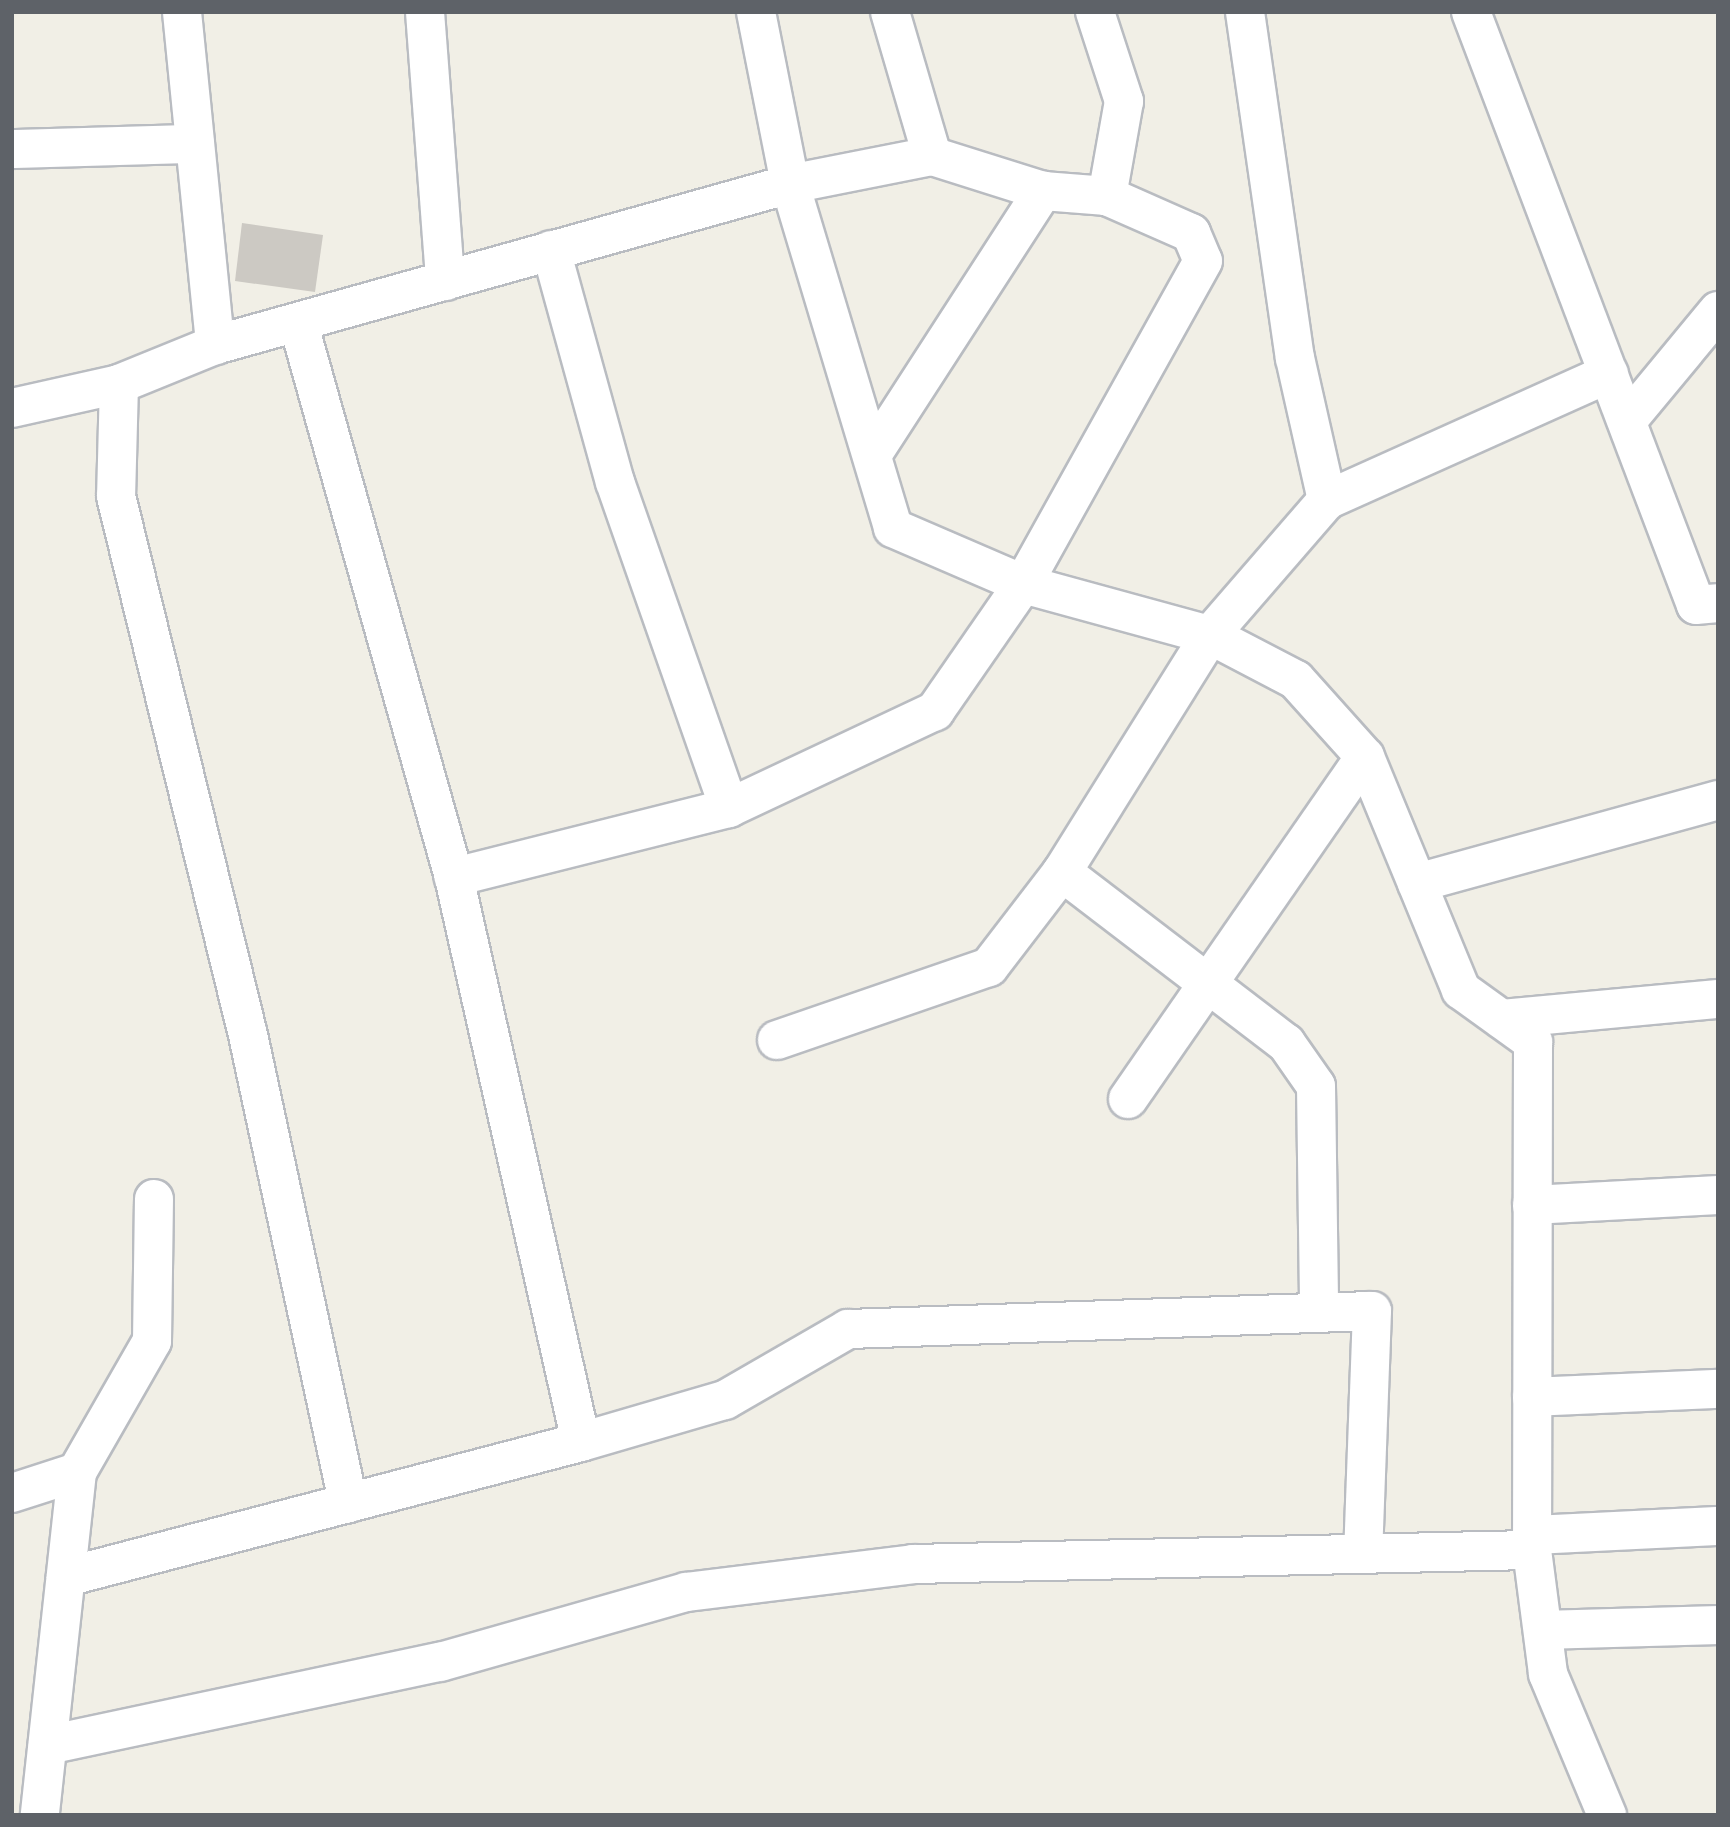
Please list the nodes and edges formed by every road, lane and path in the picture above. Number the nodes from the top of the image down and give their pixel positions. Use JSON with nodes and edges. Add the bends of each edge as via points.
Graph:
{"nodes":[{"id":1,"x":182,"y":12,"type":"edge"},
{"id":2,"x":425,"y":12,"type":"edge"},
{"id":3,"x":756,"y":12,"type":"edge"},
{"id":4,"x":890,"y":12,"type":"edge"},
{"id":5,"x":1095,"y":12,"type":"edge"},
{"id":6,"x":1245,"y":12,"type":"edge"},
{"id":7,"x":1471,"y":12,"type":"edge"},
{"id":8,"x":195,"y":144,"type":"junction"},
{"id":9,"x":12,"y":149,"type":"edge"},
{"id":10,"x":932,"y":156,"type":"junction"},
{"id":11,"x":790,"y":184,"type":"junction"},
{"id":12,"x":1043,"y":191,"type":"junction"},
{"id":13,"x":1107,"y":196,"type":"junction"},
{"id":14,"x":551,"y":250,"type":"junction"},
{"id":15,"x":445,"y":281,"type":"junction"},
{"id":16,"x":1718,"y":311,"type":"edge"},
{"id":17,"x":298,"y":322,"type":"junction"},
{"id":18,"x":215,"y":345,"type":"junction"},
{"id":19,"x":1609,"y":373,"type":"junction"},
{"id":20,"x":118,"y":384,"type":"junction"},
{"id":21,"x":12,"y":408,"type":"edge"},
{"id":22,"x":1627,"y":421,"type":"junction"},
{"id":23,"x":872,"y":455,"type":"junction"},
{"id":24,"x":1327,"y":500,"type":"junction"},
{"id":25,"x":1023,"y":584,"type":"junction"},
{"id":26,"x":1718,"y":603,"type":"edge"},
{"id":27,"x":1210,"y":635,"type":"junction"},
{"id":28,"x":1366,"y":757,"type":"junction"},
{"id":29,"x":1718,"y":800,"type":"edge"},
{"id":30,"x":729,"y":808,"type":"junction"},
{"id":31,"x":1062,"y":872,"type":"junction"},
{"id":32,"x":454,"y":877,"type":"junction"},
{"id":33,"x":1417,"y":883,"type":"junction"},
{"id":34,"x":1207,"y":982,"type":"junction"},
{"id":35,"x":1718,"y":999,"type":"edge"},
{"id":36,"x":1502,"y":1019,"type":"junction"},
{"id":37,"x":777,"y":1040,"type":"dead end"},
{"id":38,"x":1128,"y":1099,"type":"dead end"},
{"id":39,"x":1718,"y":1195,"type":"edge"},
{"id":40,"x":154,"y":1199,"type":"dead end"},
{"id":41,"x":1532,"y":1205,"type":"junction"},
{"id":42,"x":1319,"y":1312,"type":"junction"},
{"id":43,"x":1718,"y":1389,"type":"edge"},
{"id":44,"x":1532,"y":1397,"type":"junction"},
{"id":45,"x":581,"y":1442,"type":"junction"},
{"id":46,"x":76,"y":1472,"type":"junction"},
{"id":47,"x":12,"y":1493,"type":"edge"},
{"id":48,"x":348,"y":1503,"type":"junction"},
{"id":49,"x":1718,"y":1526,"type":"edge"},
{"id":50,"x":1532,"y":1542,"type":"junction"},
{"id":51,"x":1363,"y":1553,"type":"junction"},
{"id":52,"x":66,"y":1577,"type":"junction"},
{"id":53,"x":1718,"y":1625,"type":"edge"},
{"id":54,"x":1543,"y":1630,"type":"junction"},
{"id":55,"x":48,"y":1745,"type":"junction"},
{"id":56,"x":40,"y":1815,"type":"edge"},
{"id":57,"x":1607,"y":1815,"type":"edge"}],
"edges":[{"from":1,"to":8,"type":"street"},
{"from":2,"to":15,"type":"street"},
{"from":3,"to":11,"type":"street"},
{"from":4,"to":10,"type":"street"},
{"from":5,"to":13,"type":"street","via":[[1124,101]]},
{"from":6,"to":24,"type":"street","via":[[1295,358]]},
{"from":7,"to":19,"type":"street"},
{"from":8,"to":9,"type":"street"},
{"from":8,"to":18,"type":"street"},
{"from":10,"to":11,"type":"street"},
{"from":10,"to":12,"type":"street"},
{"from":11,"to":14,"type":"street"},
{"from":11,"to":23,"type":"street"},
{"from":12,"to":13,"type":"street"},
{"from":12,"to":23,"type":"street"},
{"from":13,"to":25,"type":"street","via":[[1191,233],[1203,261]]},
{"from":14,"to":15,"type":"street"},
{"from":14,"to":30,"type":"street","via":[[615,482]]},
{"from":15,"to":17,"type":"street"},
{"from":16,"to":22,"type":"street"},
{"from":17,"to":18,"type":"street"},
{"from":17,"to":32,"type":"street"},
{"from":18,"to":20,"type":"street"},
{"from":19,"to":22,"type":"street"},
{"from":19,"to":24,"type":"street"},
{"from":20,"to":21,"type":"street"},
{"from":20,"to":48,"type":"street","via":[[116,496],[248,1035]]},
{"from":22,"to":26,"type":"street","via":[[1696,606]]},
{"from":23,"to":25,"type":"street","via":[[893,528]]},
{"from":24,"to":27,"type":"street"},
{"from":25,"to":27,"type":"street"},
{"from":25,"to":30,"type":"street","via":[[935,711]]},
{"from":27,"to":28,"type":"street","via":[[1296,680]]},
{"from":27,"to":31,"type":"street"},
{"from":28,"to":33,"type":"street"},
{"from":28,"to":34,"type":"street"},
{"from":29,"to":33,"type":"street"},
{"from":30,"to":32,"type":"street"},
{"from":31,"to":34,"type":"street"},
{"from":31,"to":37,"type":"street","via":[[989,967]]},
{"from":32,"to":45,"type":"street"},
{"from":33,"to":36,"type":"street","via":[[1461,990]]},
{"from":34,"to":38,"type":"street"},
{"from":34,"to":42,"type":"street","via":[[1286,1043],[1316,1086]]},
{"from":35,"to":36,"type":"street"},
{"from":36,"to":41,"type":"street","via":[[1533,1042]]},
{"from":39,"to":41,"type":"street"},
{"from":40,"to":46,"type":"street","via":[[152,1341]]},
{"from":41,"to":44,"type":"street"},
{"from":42,"to":45,"type":"street","via":[[848,1329],[725,1400]]},
{"from":42,"to":51,"type":"street","via":[[1372,1311]]},
{"from":43,"to":44,"type":"street"},
{"from":44,"to":50,"type":"street"},
{"from":45,"to":48,"type":"street"},
{"from":46,"to":47,"type":"street"},
{"from":46,"to":52,"type":"street"},
{"from":48,"to":52,"type":"street"},
{"from":49,"to":50,"type":"street"},
{"from":50,"to":51,"type":"street"},
{"from":50,"to":54,"type":"street"},
{"from":51,"to":55,"type":"street","via":[[913,1564],[686,1592],[440,1662]]},
{"from":52,"to":55,"type":"street"},
{"from":53,"to":54,"type":"street"},
{"from":54,"to":57,"type":"street","via":[[1548,1674]]},
{"from":55,"to":56,"type":"street"}]}
